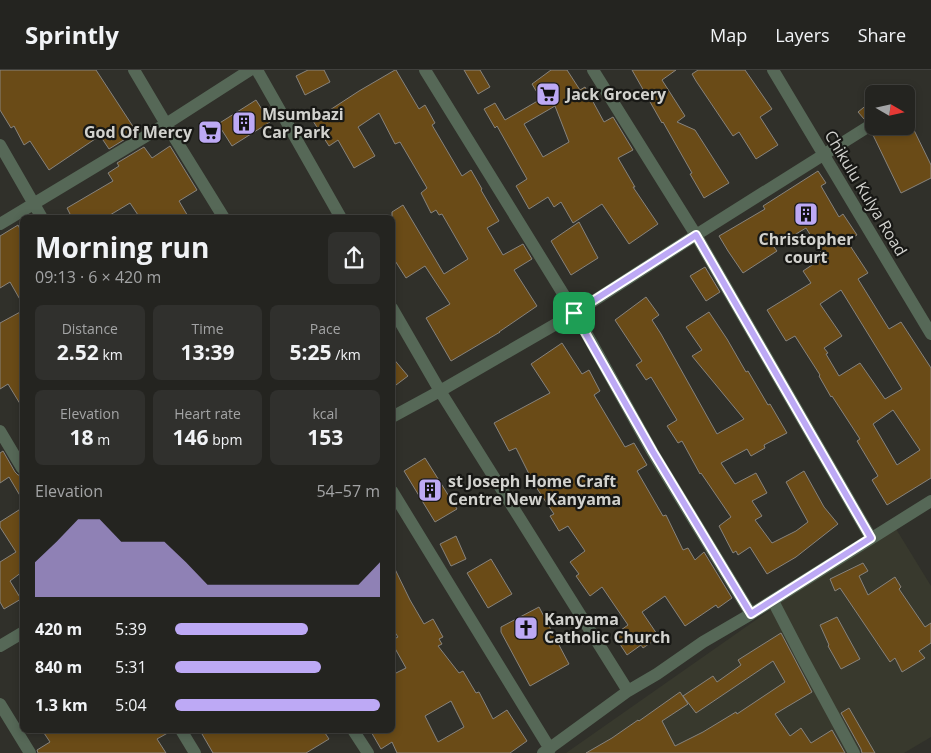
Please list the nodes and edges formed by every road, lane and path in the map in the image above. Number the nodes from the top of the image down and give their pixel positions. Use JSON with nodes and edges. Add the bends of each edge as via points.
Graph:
{"nodes":[{"id":1,"x":134,"y":70,"type":"edge"},
{"id":2,"x":250,"y":70,"type":"edge"},
{"id":3,"x":257,"y":70,"type":"edge"},
{"id":4,"x":425,"y":70,"type":"edge"},
{"id":5,"x":593,"y":70,"type":"edge"},
{"id":6,"x":773,"y":70,"type":"edge"},
{"id":7,"x":166,"y":124,"type":"junction"},
{"id":8,"x":865,"y":129,"type":"edge"},
{"id":9,"x":0,"y":145,"type":"edge"},
{"id":10,"x":824,"y":154,"type":"junction"},
{"id":11,"x":34,"y":203,"type":"junction"},
{"id":12,"x":40,"y":215,"type":"edge"},
{"id":13,"x":222,"y":215,"type":"edge"},
{"id":14,"x":339,"y":215,"type":"edge"},
{"id":15,"x":0,"y":224,"type":"edge"},
{"id":16,"x":696,"y":235,"type":"junction"},
{"id":17,"x":395,"y":313,"type":"edge"},
{"id":18,"x":574,"y":313,"type":"junction"},
{"id":19,"x":931,"y":334,"type":"edge"},
{"id":20,"x":440,"y":391,"type":"junction"},
{"id":21,"x":395,"y":415,"type":"edge"},
{"id":22,"x":0,"y":432,"type":"edge"},
{"id":23,"x":20,"y":465,"type":"edge"},
{"id":24,"x":395,"y":495,"type":"edge"},
{"id":25,"x":931,"y":501,"type":"edge"},
{"id":26,"x":871,"y":538,"type":"junction"},
{"id":27,"x":773,"y":601,"type":"junction"},
{"id":28,"x":751,"y":614,"type":"junction"},
{"id":29,"x":20,"y":634,"type":"edge"},
{"id":30,"x":0,"y":646,"type":"edge"},
{"id":31,"x":628,"y":691,"type":"junction"},
{"id":32,"x":0,"y":704,"type":"edge"},
{"id":33,"x":183,"y":733,"type":"edge"},
{"id":34,"x":355,"y":733,"type":"edge"},
{"id":35,"x":546,"y":751,"type":"edge"},
{"id":36,"x":30,"y":753,"type":"edge"},
{"id":37,"x":195,"y":753,"type":"edge"},
{"id":38,"x":368,"y":753,"type":"edge"},
{"id":39,"x":854,"y":753,"type":"edge"}],
"edges":[{"from":1,"to":7,"type":"street"},
{"from":2,"to":7,"type":"street"},
{"from":3,"to":14,"type":"street"},
{"from":4,"to":18,"type":"street"},
{"from":5,"to":16,"type":"street"},
{"from":6,"to":10,"type":"street","name":"Chikulu Kulya Road"},
{"from":7,"to":11,"type":"street"},
{"from":7,"to":13,"type":"street"},
{"from":8,"to":10,"type":"street"},
{"from":9,"to":11,"type":"street"},
{"from":10,"to":16,"type":"street"},
{"from":10,"to":19,"type":"street","name":"Chikulu Kulya Road"},
{"from":11,"to":12,"type":"street"},
{"from":11,"to":15,"type":"street"},
{"from":16,"to":18,"type":"street"},
{"from":16,"to":26,"type":"street"},
{"from":17,"to":20,"type":"street"},
{"from":18,"to":20,"type":"street"},
{"from":18,"to":28,"type":"street"},
{"from":20,"to":21,"type":"street"},
{"from":20,"to":31,"type":"street"},
{"from":22,"to":23,"type":"street"},
{"from":24,"to":35,"type":"street"},
{"from":25,"to":26,"type":"street"},
{"from":26,"to":27,"type":"street"},
{"from":27,"to":28,"type":"street"},
{"from":27,"to":39,"type":"street"},
{"from":28,"to":31,"type":"street"},
{"from":29,"to":30,"type":"street"},
{"from":31,"to":35,"type":"street"},
{"from":32,"to":36,"type":"street"},
{"from":33,"to":37,"type":"street"},
{"from":34,"to":38,"type":"street"}]}
